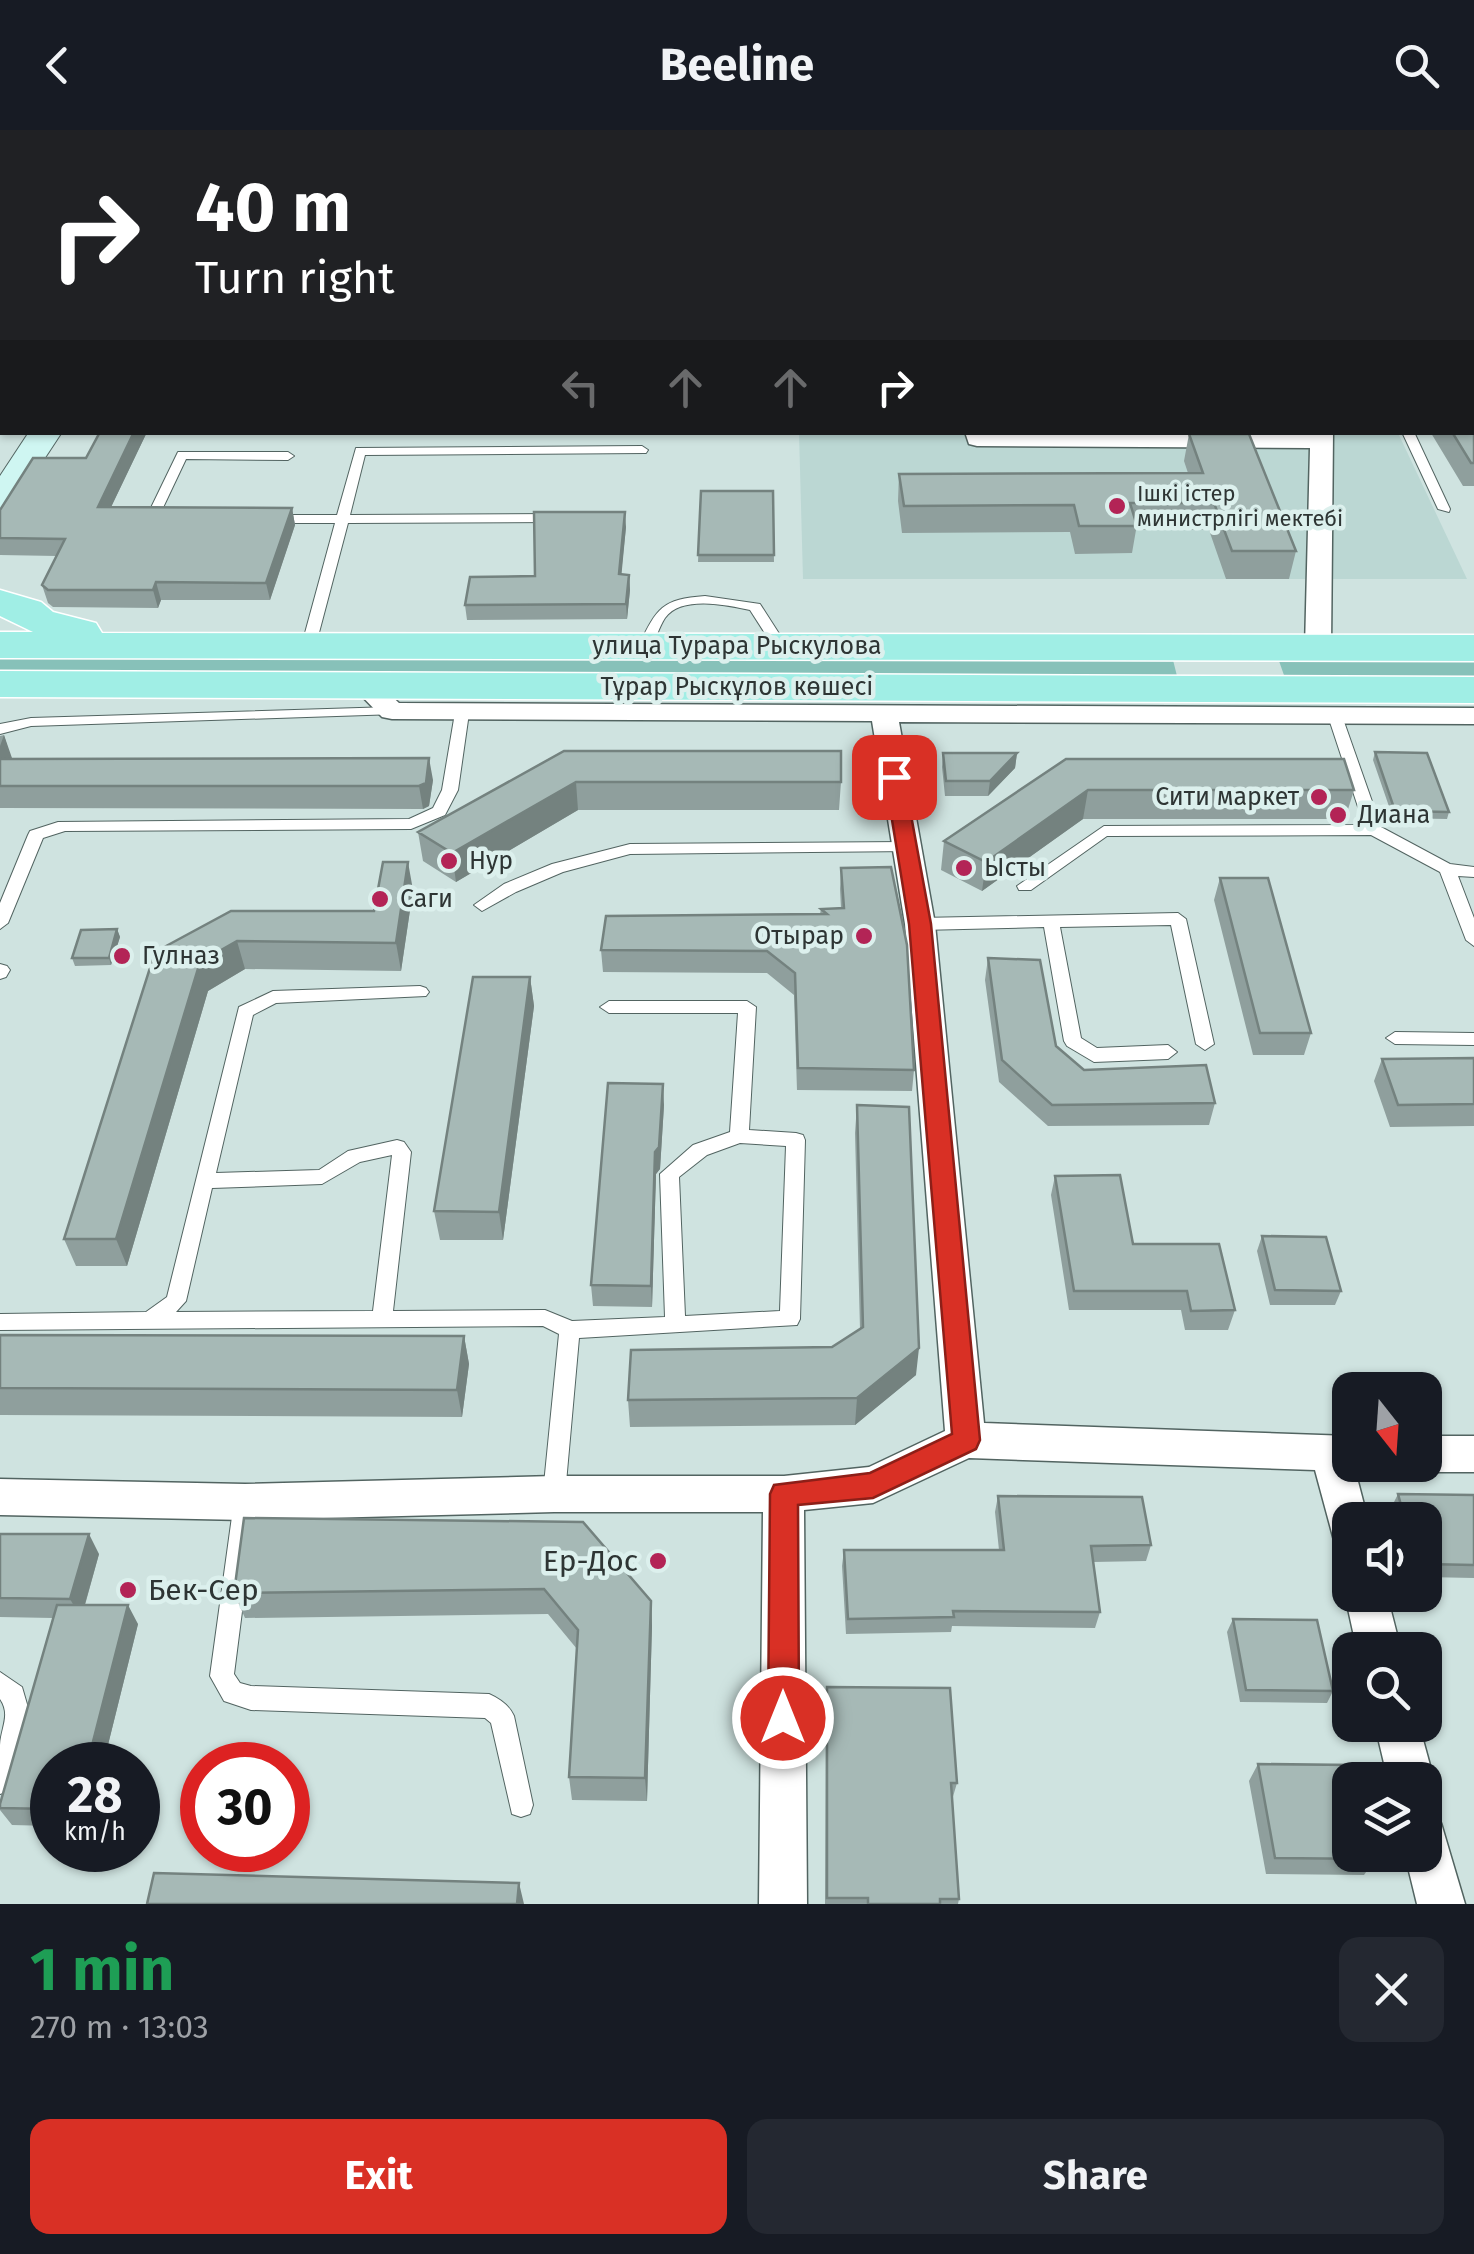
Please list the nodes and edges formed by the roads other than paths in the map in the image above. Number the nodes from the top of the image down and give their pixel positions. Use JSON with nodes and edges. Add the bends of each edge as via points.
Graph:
{"nodes":[{"id":1,"x":1199,"y":130,"type":"edge"},
{"id":2,"x":1411,"y":130,"type":"edge"},
{"id":3,"x":44,"y":435,"type":"edge"},
{"id":4,"x":976,"y":435,"type":"edge"},
{"id":5,"x":1409,"y":435,"type":"edge"},
{"id":6,"x":1322,"y":437,"type":"edge"},
{"id":7,"x":642,"y":450,"type":"dead end"},
{"id":8,"x":288,"y":456,"type":"dead end"},
{"id":9,"x":0,"y":501,"type":"edge"},
{"id":10,"x":1444,"y":509,"type":"dead end"},
{"id":11,"x":575,"y":517,"type":"edge"},
{"id":12,"x":171,"y":518,"type":"edge"},
{"id":13,"x":266,"y":519,"type":"edge"},
{"id":14,"x":342,"y":520,"type":"junction"},
{"id":15,"x":0,"y":602,"type":"edge"},
{"id":16,"x":141,"y":644,"type":"junction"},
{"id":17,"x":309,"y":644,"type":"junction"},
{"id":18,"x":0,"y":645,"type":"edge"},
{"id":19,"x":1224,"y":647,"type":"junction"},
{"id":20,"x":1318,"y":648,"type":"junction"},
{"id":21,"x":1474,"y":648,"type":"edge"},
{"id":22,"x":0,"y":684,"type":"edge"},
{"id":23,"x":106,"y":684,"type":"junction"},
{"id":24,"x":1238,"y":688,"type":"junction"},
{"id":25,"x":1474,"y":690,"type":"edge"},
{"id":26,"x":378,"y":698,"type":"junction"},
{"id":27,"x":0,"y":712,"type":"edge"},
{"id":28,"x":462,"y":712,"type":"junction"},
{"id":29,"x":884,"y":713,"type":"junction"},
{"id":30,"x":1335,"y":716,"type":"junction"},
{"id":31,"x":1474,"y":716,"type":"edge"},
{"id":32,"x":0,"y":729,"type":"edge"},
{"id":33,"x":1374,"y":830,"type":"junction"},
{"id":34,"x":906,"y":848,"type":"junction"},
{"id":35,"x":1447,"y":869,"type":"junction"},
{"id":36,"x":1474,"y":872,"type":"edge"},
{"id":37,"x":1025,"y":886,"type":"dead end"},
{"id":38,"x":482,"y":905,"type":"dead end"},
{"id":39,"x":1051,"y":920,"type":"junction"},
{"id":40,"x":0,"y":924,"type":"edge"},
{"id":41,"x":920,"y":924,"type":"junction"},
{"id":42,"x":1474,"y":940,"type":"edge"},
{"id":43,"x":420,"y":992,"type":"dead end"},
{"id":44,"x":609,"y":1007,"type":"dead end"},
{"id":45,"x":1395,"y":1038,"type":"dead end"},
{"id":46,"x":1474,"y":1039,"type":"edge"},
{"id":47,"x":1205,"y":1044,"type":"dead end"},
{"id":48,"x":1168,"y":1052,"type":"dead end"},
{"id":49,"x":739,"y":1136,"type":"junction"},
{"id":50,"x":204,"y":1182,"type":"junction"},
{"id":51,"x":382,"y":1319,"type":"junction"},
{"id":52,"x":150,"y":1321,"type":"junction"},
{"id":53,"x":0,"y":1322,"type":"edge"},
{"id":54,"x":675,"y":1325,"type":"junction"},
{"id":55,"x":570,"y":1330,"type":"junction"},
{"id":56,"x":966,"y":1440,"type":"junction"},
{"id":57,"x":1332,"y":1454,"type":"edge"},
{"id":58,"x":1442,"y":1454,"type":"edge"},
{"id":59,"x":1474,"y":1454,"type":"edge"},
{"id":60,"x":554,"y":1494,"type":"junction"},
{"id":61,"x":784,"y":1494,"type":"junction"},
{"id":62,"x":0,"y":1497,"type":"edge"},
{"id":63,"x":246,"y":1502,"type":"junction"},
{"id":64,"x":0,"y":1684,"type":"edge"},
{"id":65,"x":0,"y":1782,"type":"edge"},
{"id":66,"x":521,"y":1805,"type":"dead end"},
{"id":67,"x":1433,"y":1872,"type":"edge"},
{"id":68,"x":783,"y":1904,"type":"edge"},
{"id":69,"x":1441,"y":1904,"type":"edge"}],
"edges":[{"from":1,"to":2,"type":"street"},
{"from":3,"to":9,"type":"main road"},
{"from":4,"to":6,"type":"street"},
{"from":5,"to":10,"type":"lane"},
{"from":6,"to":20,"type":"street"},
{"from":7,"to":14,"type":"lane","via":[[360,451]]},
{"from":8,"to":12,"type":"lane","via":[[182,455],[152,518]]},
{"from":11,"to":14,"type":"lane"},
{"from":13,"to":14,"type":"lane"},
{"from":14,"to":17,"type":"lane"},
{"from":15,"to":16,"type":"main road","via":[[38,621]]},
{"from":16,"to":17,"type":"main road","name":"улица Турара Рыскулова"},
{"from":16,"to":18,"type":"main road","name":"улица Турара Рыскулова"},
{"from":17,"to":19,"type":"main road","name":"улица Турара Рыскулова"},
{"from":19,"to":20,"type":"main road","name":"улица Турара Рыскулова"},
{"from":19,"to":24,"type":"main road"},
{"from":20,"to":21,"type":"main road","name":"улица Турара Рыскулова"},
{"from":22,"to":23,"type":"main road","name":"Тұрар Рыскұлов көшесі"},
{"from":23,"to":26,"type":"main road","name":"Тұрар Рыскұлов көшесі"},
{"from":23,"to":27,"type":"main road"},
{"from":24,"to":25,"type":"main road","name":"Тұрар Рыскұлов көшесі"},
{"from":24,"to":26,"type":"main road","name":"Тұрар Рыскұлов көшесі"},
{"from":26,"to":28,"type":"street"},
{"from":26,"to":32,"type":"lane"},
{"from":28,"to":29,"type":"street"},
{"from":28,"to":40,"type":"lane","via":[[450,790],[439,811],[411,824],[64,826],[36,835]]},
{"from":29,"to":30,"type":"street"},
{"from":29,"to":34,"type":"street"},
{"from":30,"to":31,"type":"street"},
{"from":30,"to":33,"type":"lane"},
{"from":33,"to":35,"type":"lane"},
{"from":33,"to":37,"type":"lane","via":[[1104,831]]},
{"from":34,"to":38,"type":"lane","via":[[630,849],[558,868]]},
{"from":34,"to":41,"type":"street"},
{"from":35,"to":36,"type":"lane"},
{"from":35,"to":42,"type":"lane"},
{"from":39,"to":41,"type":"lane"},
{"from":39,"to":47,"type":"lane","via":[[1178,919]]},
{"from":39,"to":48,"type":"lane","via":[[1072,1040],[1094,1055]]},
{"from":41,"to":56,"type":"street"},
{"from":43,"to":50,"type":"lane","via":[[272,997],[245,1011]]},
{"from":44,"to":49,"type":"lane","via":[[747,1007]]},
{"from":45,"to":46,"type":"lane"},
{"from":49,"to":54,"type":"lane","via":[[700,1150],[669,1174]]},
{"from":49,"to":54,"type":"lane","via":[[796,1140],[790,1319]]},
{"from":50,"to":51,"type":"lane","via":[[322,1177],[355,1156],[397,1147],[402,1152]]},
{"from":50,"to":52,"type":"lane","via":[[176,1301]]},
{"from":51,"to":52,"type":"lane"},
{"from":51,"to":55,"type":"lane","via":[[545,1318]]},
{"from":52,"to":53,"type":"lane"},
{"from":54,"to":55,"type":"lane"},
{"from":55,"to":60,"type":"lane"},
{"from":56,"to":57,"type":"street"},
{"from":56,"to":61,"type":"street","via":[[873,1485]]},
{"from":58,"to":59,"type":"street"},
{"from":60,"to":61,"type":"street"},
{"from":60,"to":63,"type":"street"},
{"from":61,"to":68,"type":"street"},
{"from":62,"to":63,"type":"street"},
{"from":63,"to":66,"type":"lane","via":[[222,1676],[232,1692],[489,1706],[502,1716]]},
{"from":64,"to":65,"type":"lane","via":[[14,1695],[19,1718]]},
{"from":67,"to":69,"type":"street"}]}
